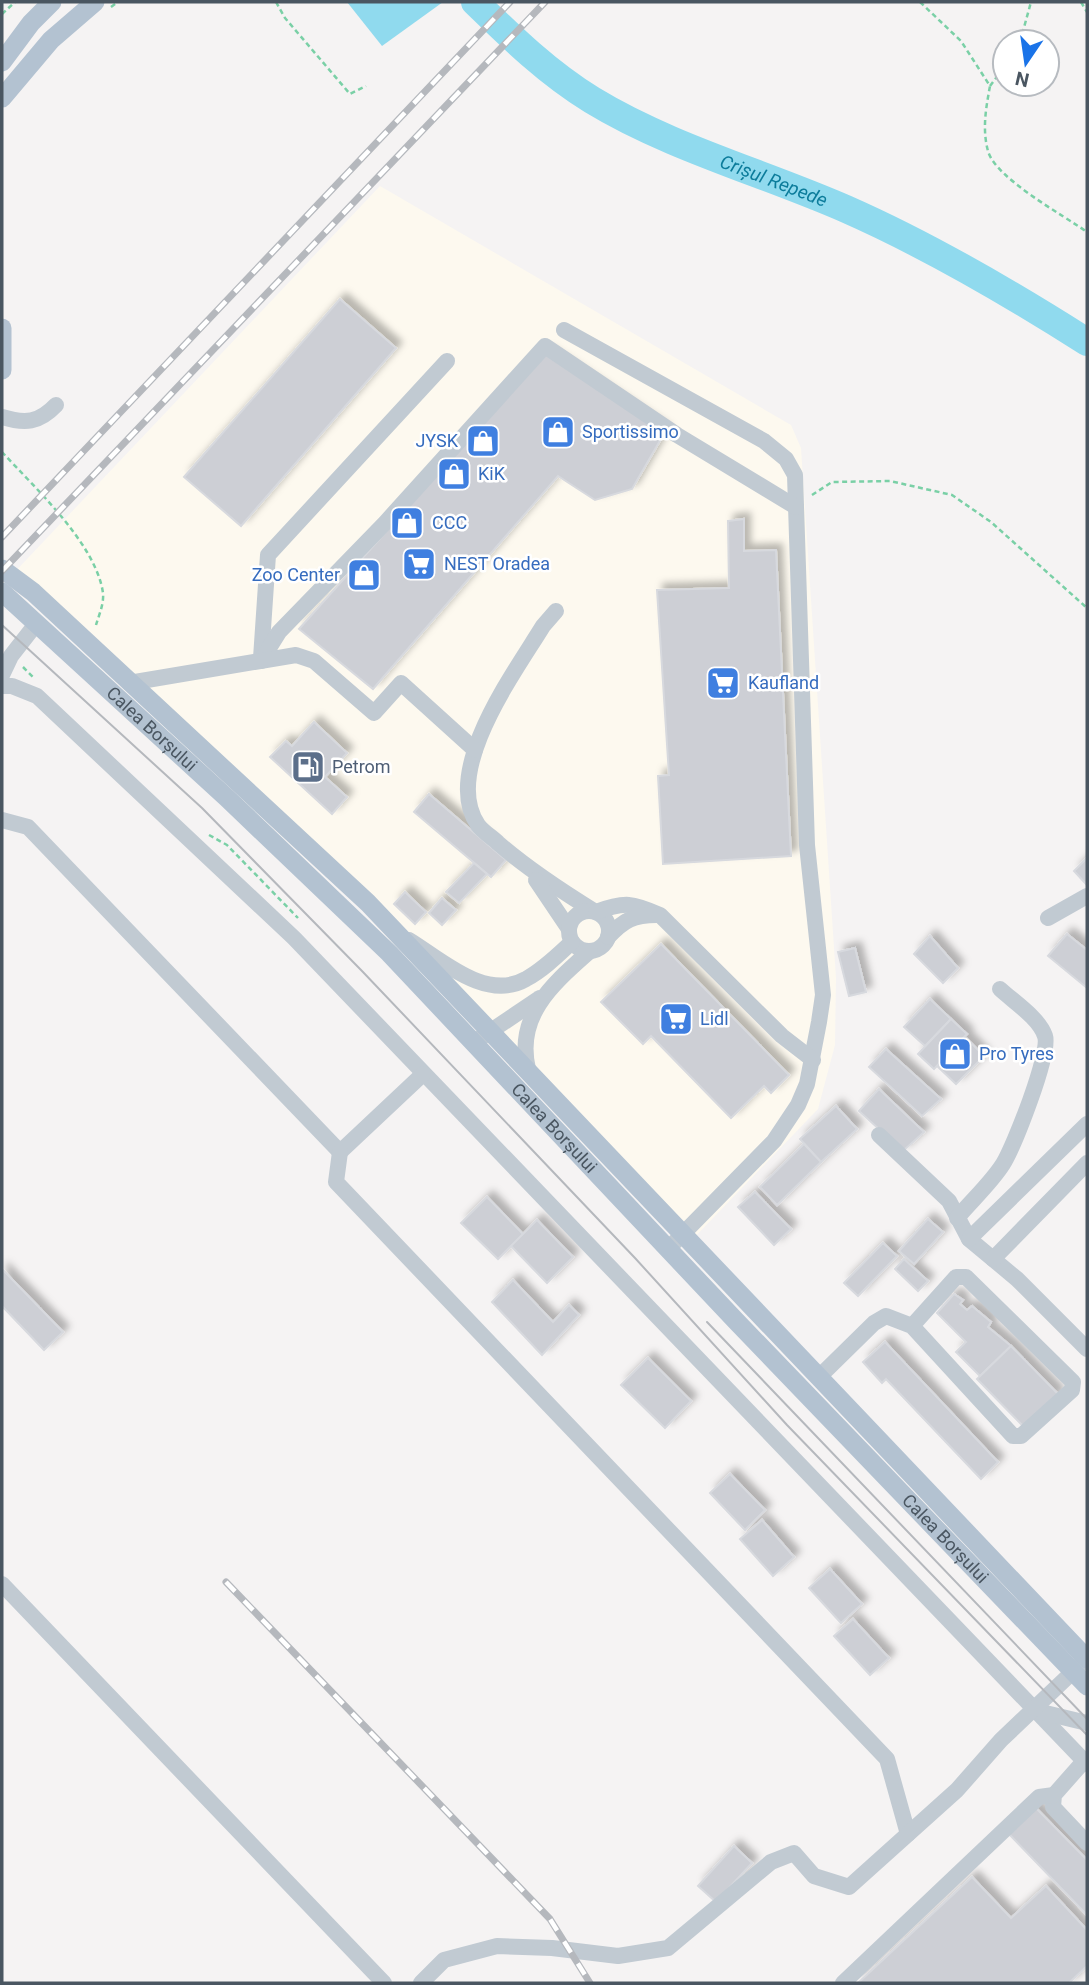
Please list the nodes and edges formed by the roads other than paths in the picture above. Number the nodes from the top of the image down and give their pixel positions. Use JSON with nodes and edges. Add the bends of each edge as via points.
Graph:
{"nodes":[{"id":1,"x":52,"y":2,"type":"edge"},
{"id":2,"x":95,"y":2,"type":"edge"},
{"id":3,"x":2,"y":62,"type":"edge"},
{"id":4,"x":2,"y":98,"type":"edge"},
{"id":5,"x":2,"y":328,"type":"edge"},
{"id":6,"x":564,"y":330,"type":"dead end"},
{"id":7,"x":447,"y":361,"type":"dead end"},
{"id":8,"x":2,"y":370,"type":"edge"},
{"id":9,"x":56,"y":405,"type":"dead end"},
{"id":10,"x":2,"y":417,"type":"edge"},
{"id":11,"x":796,"y":507,"type":"junction"},
{"id":12,"x":2,"y":558,"type":"edge"},
{"id":13,"x":2,"y":569,"type":"edge"},
{"id":14,"x":2,"y":592,"type":"edge"},
{"id":15,"x":33,"y":592,"type":"junction"},
{"id":16,"x":556,"y":611,"type":"dead end"},
{"id":17,"x":36,"y":624,"type":"junction"},
{"id":18,"x":261,"y":661,"type":"junction"},
{"id":19,"x":2,"y":675,"type":"edge"},
{"id":20,"x":129,"y":683,"type":"junction"},
{"id":21,"x":2,"y":687,"type":"edge"},
{"id":22,"x":475,"y":750,"type":"junction"},
{"id":23,"x":2,"y":820,"type":"edge"},
{"id":24,"x":528,"y":870,"type":"junction"},
{"id":25,"x":1087,"y":896,"type":"edge"},
{"id":26,"x":595,"y":911,"type":"junction"},
{"id":27,"x":660,"y":915,"type":"junction"},
{"id":28,"x":1048,"y":918,"type":"dead end"},
{"id":29,"x":396,"y":931,"type":"junction"},
{"id":30,"x":570,"y":935,"type":"junction"},
{"id":31,"x":608,"y":937,"type":"junction"},
{"id":32,"x":590,"y":951,"type":"junction"},
{"id":33,"x":1000,"y":989,"type":"dead end"},
{"id":34,"x":540,"y":998,"type":"junction"},
{"id":35,"x":489,"y":1029,"type":"junction"},
{"id":36,"x":473,"y":1043,"type":"junction"},
{"id":37,"x":813,"y":1060,"type":"junction"},
{"id":38,"x":528,"y":1069,"type":"junction"},
{"id":39,"x":423,"y":1074,"type":"junction"},
{"id":40,"x":1087,"y":1124,"type":"edge"},
{"id":41,"x":878,"y":1135,"type":"dead end"},
{"id":42,"x":340,"y":1152,"type":"junction"},
{"id":43,"x":1087,"y":1163,"type":"edge"},
{"id":44,"x":957,"y":1218,"type":"junction"},
{"id":45,"x":683,"y":1235,"type":"junction"},
{"id":46,"x":969,"y":1239,"type":"junction"},
{"id":47,"x":668,"y":1249,"type":"junction"},
{"id":48,"x":993,"y":1259,"type":"junction"},
{"id":49,"x":912,"y":1326,"type":"junction"},
{"id":50,"x":1087,"y":1349,"type":"edge"},
{"id":51,"x":819,"y":1377,"type":"junction"},
{"id":52,"x":2,"y":1584,"type":"edge"},
{"id":53,"x":1083,"y":1672,"type":"edge"},
{"id":54,"x":1033,"y":1710,"type":"junction"},
{"id":55,"x":1087,"y":1723,"type":"edge"},
{"id":56,"x":1086,"y":1763,"type":"edge"},
{"id":57,"x":1054,"y":1795,"type":"junction"},
{"id":58,"x":908,"y":1834,"type":"junction"},
{"id":59,"x":1087,"y":1843,"type":"edge"},
{"id":60,"x":384,"y":1983,"type":"edge"},
{"id":61,"x":421,"y":1983,"type":"edge"},
{"id":62,"x":843,"y":1983,"type":"edge"}],
"edges":[{"from":1,"to":3,"type":"main road"},
{"from":2,"to":4,"type":"main road","via":[[51,40]]},
{"from":5,"to":8,"type":"main road"},
{"from":6,"to":11,"type":"street","via":[[764,441],[786,460],[794,475]]},
{"from":7,"to":18,"type":"street","via":[[268,555]]},
{"from":9,"to":10,"type":"street","via":[[37,421]]},
{"from":11,"to":18,"type":"street","via":[[677,435],[545,346],[279,632]]},
{"from":11,"to":37,"type":"street","via":[[807,845],[823,995]]},
{"from":12,"to":15,"type":"main road"},
{"from":13,"to":15,"type":"main road","name":"Calea Borșului"},
{"from":14,"to":17,"type":"main road","name":"Calea Borșului"},
{"from":15,"to":20,"type":"main road","name":"Calea Borșului"},
{"from":16,"to":22,"type":"street","via":[[504,690]]},
{"from":17,"to":19,"type":"street"},
{"from":17,"to":36,"type":"main road","name":"Calea Borșului","via":[[350,914]]},
{"from":18,"to":20,"type":"street"},
{"from":18,"to":22,"type":"street","via":[[296,655],[314,661],[374,713],[401,683]]},
{"from":20,"to":29,"type":"main road","name":"Calea Borșului","via":[[298,835]]},
{"from":21,"to":39,"type":"street","via":[[37,696],[294,937]]},
{"from":22,"to":24,"type":"street","via":[[468,788],[478,825]]},
{"from":23,"to":42,"type":"street","via":[[28,827],[44,842]]},
{"from":24,"to":26,"type":"street"},
{"from":24,"to":30,"type":"street","via":[[552,899]]},
{"from":25,"to":28,"type":"street"},
{"from":26,"to":27,"type":"street","via":[[619,903]]},
{"from":26,"to":30,"type":"street","via":[[578,914]]},
{"from":26,"to":31,"type":"street","via":[[608,924]]},
{"from":27,"to":31,"type":"street","via":[[625,919]]},
{"from":27,"to":37,"type":"street"},
{"from":29,"to":30,"type":"street","via":[[477,982],[494,986],[524,981]]},
{"from":29,"to":35,"type":"main road","name":"Calea Borșului"},
{"from":30,"to":32,"type":"street"},
{"from":31,"to":32,"type":"street","via":[[601,947]]},
{"from":32,"to":34,"type":"street"},
{"from":33,"to":44,"type":"street","via":[[1040,1027],[1046,1039],[1042,1062],[1016,1141]]},
{"from":34,"to":35,"type":"street"},
{"from":34,"to":38,"type":"street","via":[[525,1042]]},
{"from":35,"to":36,"type":"street"},
{"from":35,"to":38,"type":"main road","name":"Calea Borșului"},
{"from":36,"to":47,"type":"main road","name":"Calea Borșului"},
{"from":37,"to":45,"type":"street","via":[[798,1105],[774,1141]]},
{"from":38,"to":45,"type":"main road","name":"Calea Borșului"},
{"from":39,"to":42,"type":"street"},
{"from":39,"to":54,"type":"street"},
{"from":40,"to":46,"type":"street"},
{"from":41,"to":44,"type":"street","via":[[937,1187]]},
{"from":42,"to":58,"type":"street","via":[[337,1182],[887,1759]]},
{"from":43,"to":48,"type":"street"},
{"from":44,"to":46,"type":"street"},
{"from":45,"to":47,"type":"street"},
{"from":45,"to":51,"type":"main road","name":"Calea Borșului"},
{"from":46,"to":48,"type":"street"},
{"from":47,"to":53,"type":"main road","name":"Calea Borșului"},
{"from":48,"to":50,"type":"street"},
{"from":49,"to":49,"type":"street","via":[[956,1277],[966,1277],[1073,1382],[1072,1390],[1021,1436],[1013,1436]]},
{"from":49,"to":51,"type":"street","via":[[886,1316]]},
{"from":51,"to":53,"type":"main road","name":"Calea Borșului"},
{"from":52,"to":60,"type":"street"},
{"from":53,"to":54,"type":"street"},
{"from":54,"to":55,"type":"street"},
{"from":54,"to":56,"type":"street"},
{"from":54,"to":58,"type":"street"},
{"from":56,"to":57,"type":"street"},
{"from":57,"to":59,"type":"street","via":[[1053,1807]]},
{"from":57,"to":62,"type":"street","via":[[1039,1797]]},
{"from":58,"to":61,"type":"street","via":[[849,1887],[814,1876],[794,1853],[771,1862],[668,1948],[618,1956],[497,1946],[444,1960]]}]}
